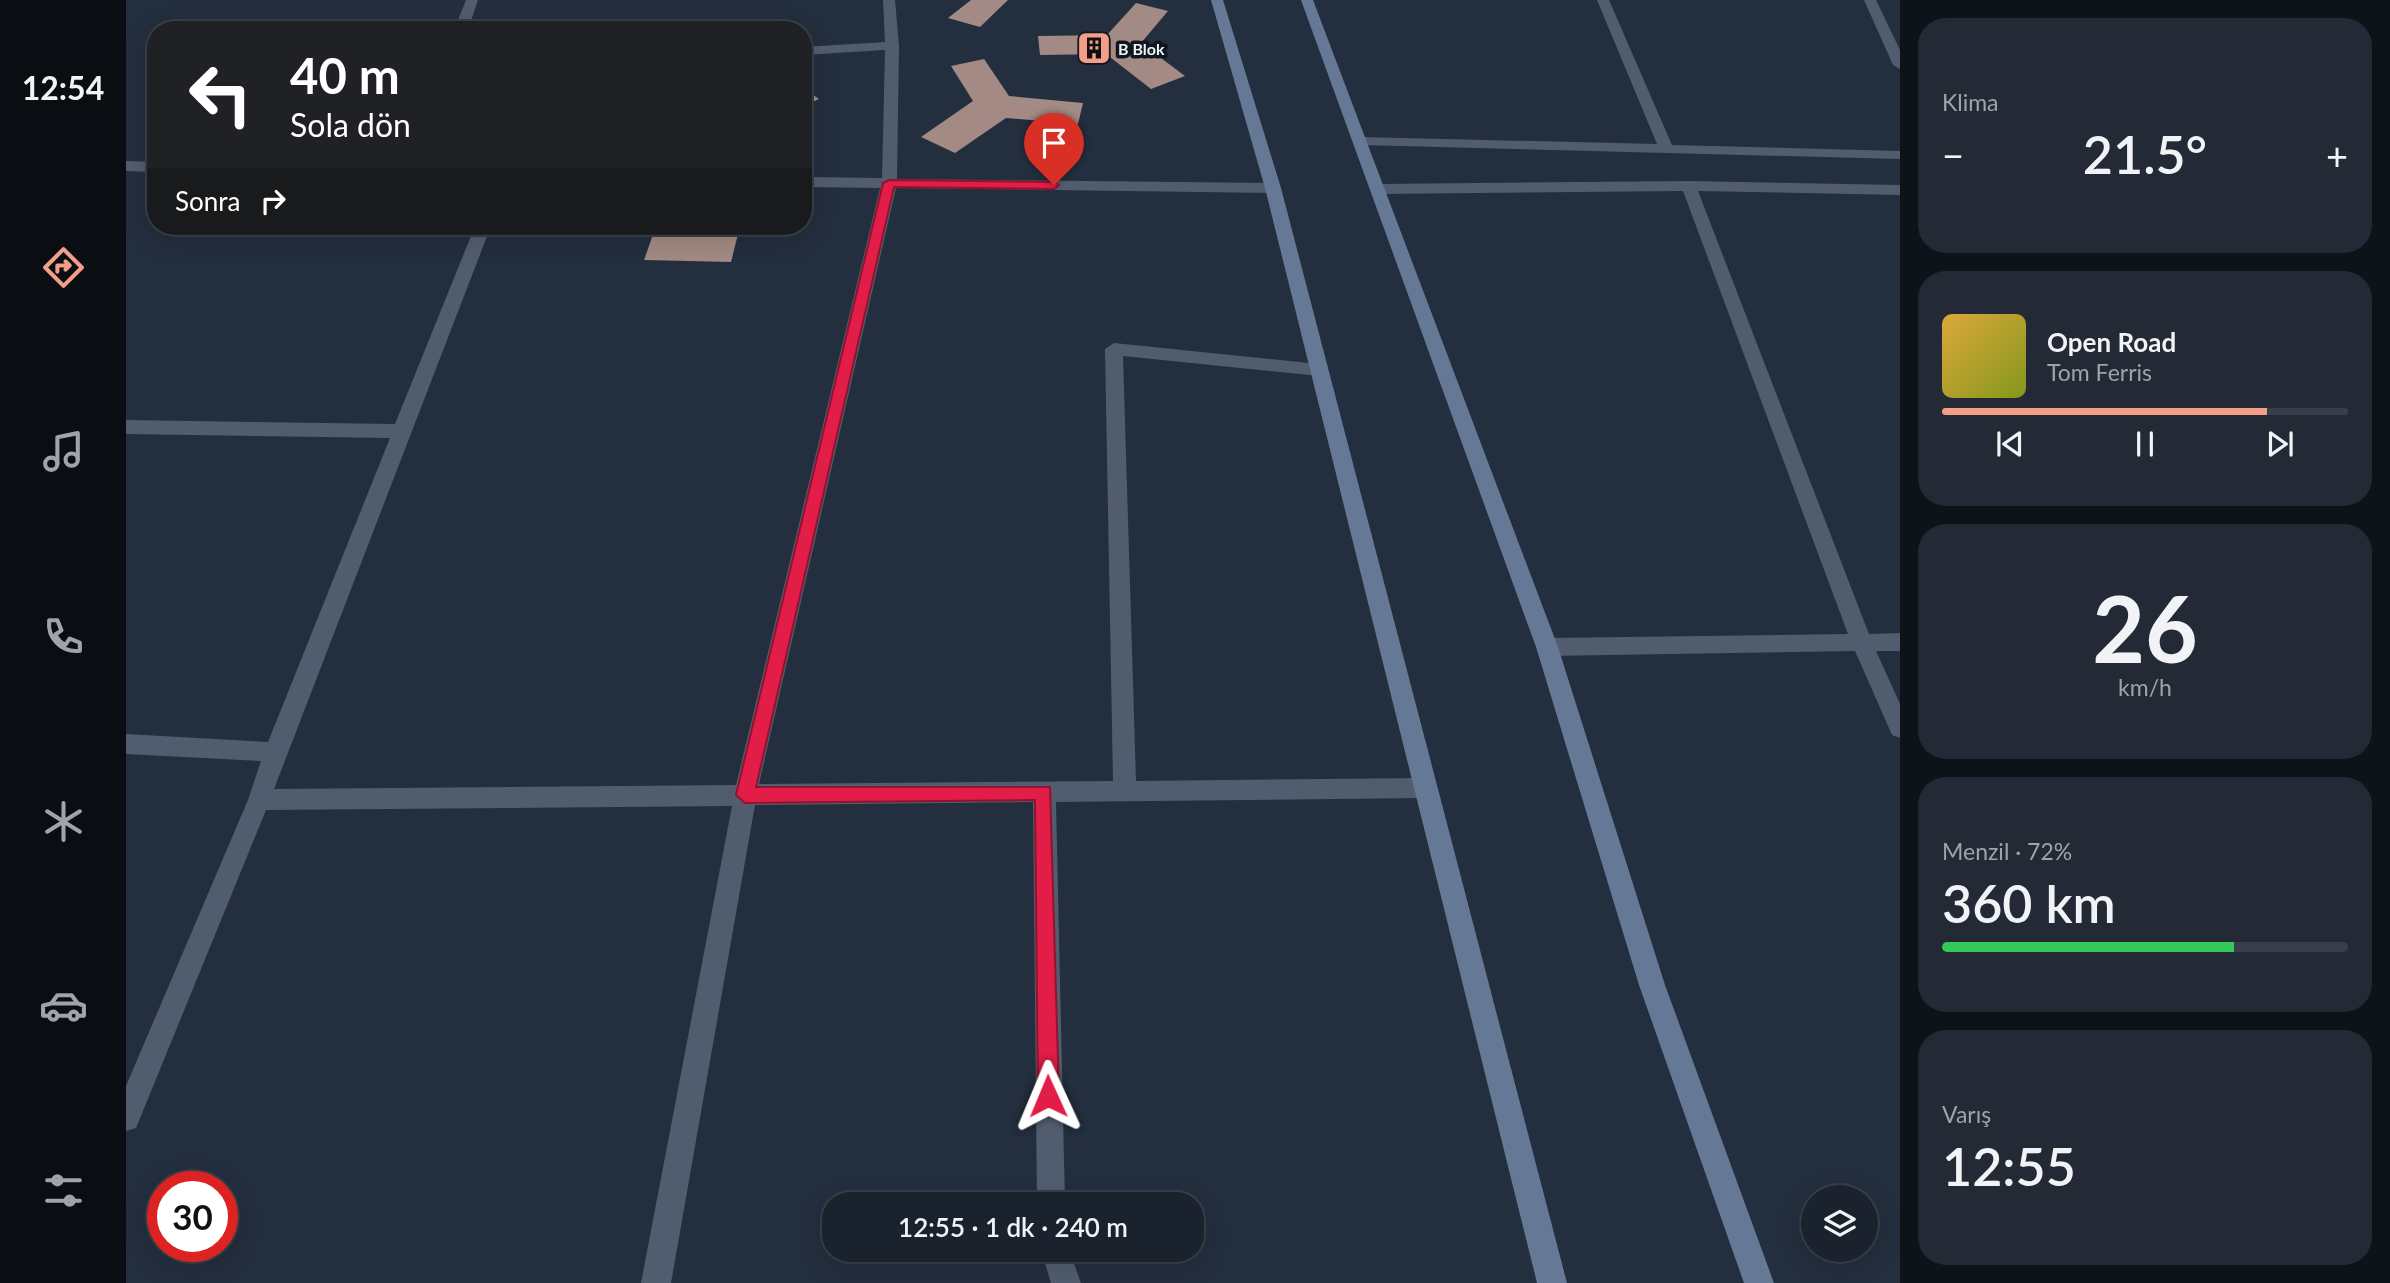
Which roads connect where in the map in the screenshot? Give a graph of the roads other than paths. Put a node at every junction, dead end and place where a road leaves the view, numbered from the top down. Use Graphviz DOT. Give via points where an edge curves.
graph roads {
  1 [pos="472,0"];
  2 [pos="889,0"];
  3 [pos="1217,0"];
  4 [pos="1307,0"];
  5 [pos="1603,0"];
  6 [pos="1870,0"];
  7 [pos="464,21"];
  8 [pos="892,46"];
  9 [pos="812,50"];
  10 [pos="1900,65"];
  11 [pos="1360,141"];
  12 [pos="1666,149"];
  13 [pos="1900,155"];
  14 [pos="126,166"];
  15 [pos="147,167"];
  16 [pos="812,182"];
  17 [pos="889,183"];
  18 [pos="1689,186"];
  19 [pos="1273,188"];
  20 [pos="1378,189"];
  21 [pos="1900,190"];
  22 [pos="479,235"];
  23 [pos="1319,370"];
  24 [pos="126,427"];
  25 [pos="399,431"];
  26 [pos="1861,641"];
  27 [pos="1900,642"];
  28 [pos="1547,647"];
  29 [pos="1900,728"];
  30 [pos="126,744"];
  31 [pos="275,752"];
  32 [pos="1426,788"];
  33 [pos="1125,791"];
  34 [pos="1044,792"];
  35 [pos="745,795"];
  36 [pos="260,800"];
  37 [pos="126,1118"];
  38 [pos="1051,1192"];
  39 [pos="1059,1262"];
  40 [pos="656,1283"];
  41 [pos="1066,1283"];
  42 [pos="1552,1283"];
  43 [pos="1759,1283"];
  1 -- 7 [label="street"];
  2 -- 8 [label="street"];
  3 -- 19 [label="street"];
  4 -- 11 [label="street"];
  5 -- 12 [label="street"];
  6 -- 10 [label="street"];
  8 -- 9 [label="street"];
  8 -- 17 [label="street"];
  11 -- 12 [label="street"];
  11 -- 20 [label="street"];
  12 -- 13 [label="street"];
  14 -- 15 [label="street"];
  16 -- 17 [label="street"];
  17 -- 19 [label="street"];
  17 -- 35 [label="street"];
  18 -- 20 [label="street"];
  18 -- 21 [label="street"];
  18 -- 26 [label="street"];
  19 -- 23 [label="street"];
  20 -- 28 [label="street"];
  22 -- 25 [label="street"];
  23 -- 32 [label="street"];
  23 -- 33 [label="street" via="1114,349"];
  24 -- 25 [label="street"];
  25 -- 31 [label="street"];
  26 -- 27 [label="street"];
  26 -- 28 [label="street"];
  26 -- 29 [label="street"];
  28 -- 43 [label="street" via="1652,985"];
  30 -- 31 [label="street"];
  31 -- 36 [label="street"];
  32 -- 33 [label="street"];
  32 -- 42 [label="street"];
  33 -- 34 [label="street"];
  34 -- 35 [label="street"];
  34 -- 38 [label="street"];
  35 -- 36 [label="street"];
  35 -- 40 [label="street"];
  36 -- 37 [label="street"];
  39 -- 41 [label="street"];
}
